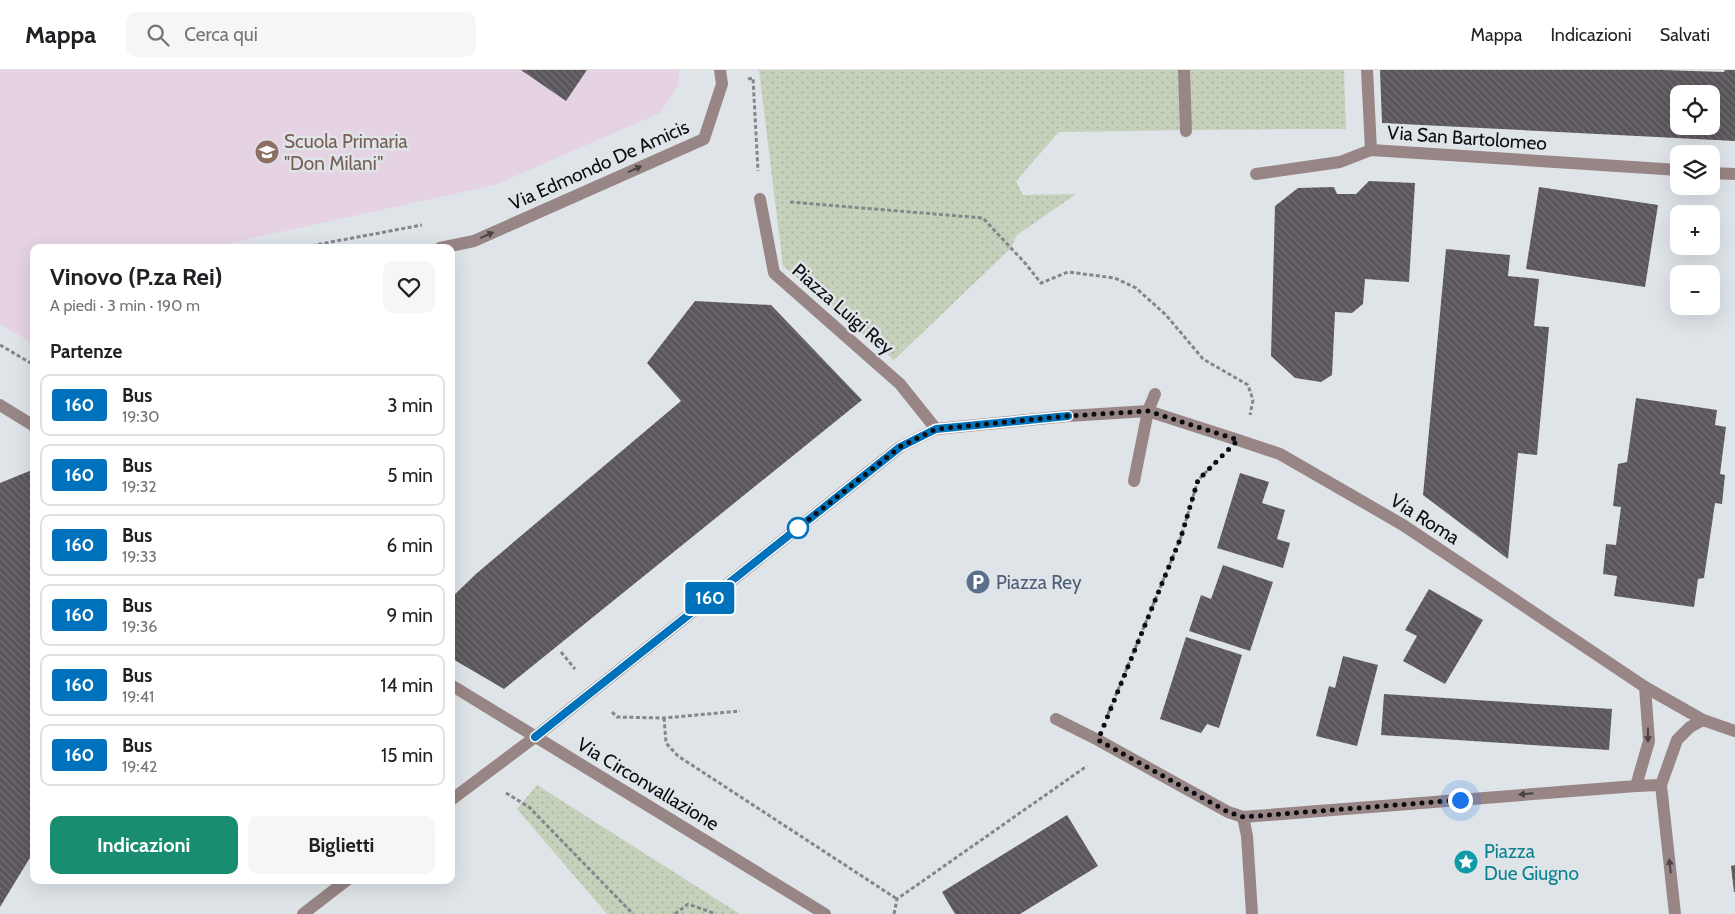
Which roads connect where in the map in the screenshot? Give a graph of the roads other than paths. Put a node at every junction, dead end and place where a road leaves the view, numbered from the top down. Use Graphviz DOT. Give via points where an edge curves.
graph roads {
  1 [pos="720,70"];
  2 [pos="1184,70"];
  3 [pos="1367,70"];
  4 [pos="1186,131"];
  5 [pos="1371,150"];
  6 [pos="1670,169"];
  7 [pos="1720,173"];
  8 [pos="1256,174"];
  9 [pos="1735,174"];
  10 [pos="760,199"];
  11 [pos="455,244"];
  12 [pos="1155,394"];
  13 [pos="0,405"];
  14 [pos="1148,411"];
  15 [pos="30,420"];
  16 [pos="936,429"];
  17 [pos="1134,482"];
  18 [pos="455,687"];
  19 [pos="1645,687"];
  20 [pos="1056,719"];
  21 [pos="1703,720"];
  22 [pos="1735,732"];
  23 [pos="535,737"];
  24 [pos="1661,785"];
  25 [pos="1636,786"];
  26 [pos="455,797"];
  27 [pos="1243,817"];
  28 [pos="342,884"];
  29 [pos="303,914"];
  30 [pos="825,914"];
  31 [pos="1252,914"];
  32 [pos="1675,914"];
  11 -- 1 [label="street, Via Edmondo De Amicis, one-way" via="474,240 704,139 722,84"];
  2 -- 4 [label="street"];
  3 -- 5 [label="street"];
  5 -- 6 [label="street, Via San Bartolomeo"];
  5 -- 8 [label="street, Via San Bartolomeo" via="1340,162"];
  7 -- 9 [label="street"];
  10 -- 16 [label="street, Piazza Luigi Rey" via="774,274 900,384"];
  12 -- 14 [label="street"];
  13 -- 15 [label="street"];
  14 -- 16 [label="street, Via Roma"];
  14 -- 17 [label="street"];
  14 -- 19 [label="street, Via Roma" via="1280,454 1403,525"];
  16 -- 23 [label="street" via="900,447"];
  18 -- 23 [label="street, Via Circonvallazione"];
  19 -- 21 [label="street, Via Roma"];
  19 -- 25 [label="street, one-way" via="1649,741"];
  20 -- 27 [label="street" via="1228,812"];
  21 -- 22 [label="street, Via Roma"];
  21 -- 24 [label="street" via="1677,740"];
  23 -- 26 [label="street"];
  23 -- 30 [label="street, Via Circonvallazione"];
  24 -- 25 [label="street"];
  32 -- 24 [label="street, one-way"];
  25 -- 27 [label="street, one-way"];
  27 -- 31 [label="street"];
  28 -- 29 [label="street"];
}
